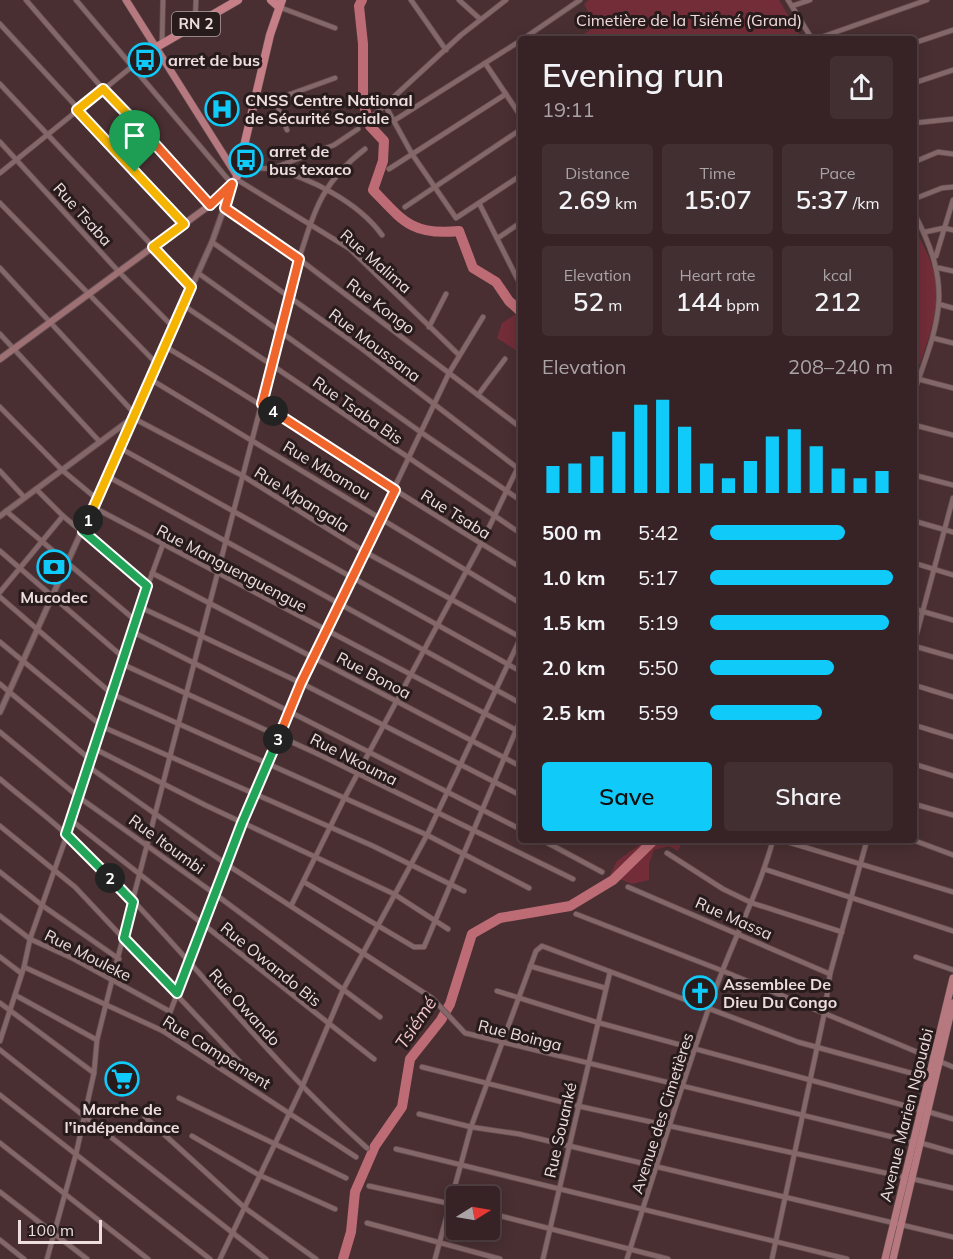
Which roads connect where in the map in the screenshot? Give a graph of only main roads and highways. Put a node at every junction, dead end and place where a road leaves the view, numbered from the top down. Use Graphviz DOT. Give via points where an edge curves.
graph roads {
  1 [pos="126,0"];
  2 [pos="272,0"];
  3 [pos="235,1"];
  4 [pos="280,4"];
  5 [pos="158,45"];
  6 [pos="236,177"];
  7 [pos="0,359"];
  8 [pos="953,978"];
  9 [pos="952,1008"];
  10 [pos="937,1060"];
  11 [pos="917,1143"];
  12 [pos="897,1224"];
  13 [pos="885,1259"];
  14 [pos="893,1259"];
  1 -- 5 [label="main road"];
  2 -- 4 [label="highway"];
  3 -- 5 [label="highway, RN 2"];
  4 -- 6 [label="highway"];
  5 -- 6 [label="main road"];
  6 -- 7 [label="main road" via="210,205"];
  8 -- 10 [label="main road, Avenue Marien Ngouabi"];
  9 -- 10 [label="main road"];
  10 -- 11 [label="main road" via="929,1112"];
  10 -- 11 [label="main road, Avenue Marien Ngouabi" via="921,1110"];
  11 -- 12 [label="main road, Avenue Marien Ngouabi" via="904,1177"];
  11 -- 12 [label="main road" via="913,1179"];
  12 -- 13 [label="main road, Avenue Marien Ngouabi"];
  12 -- 14 [label="main road"];
}
